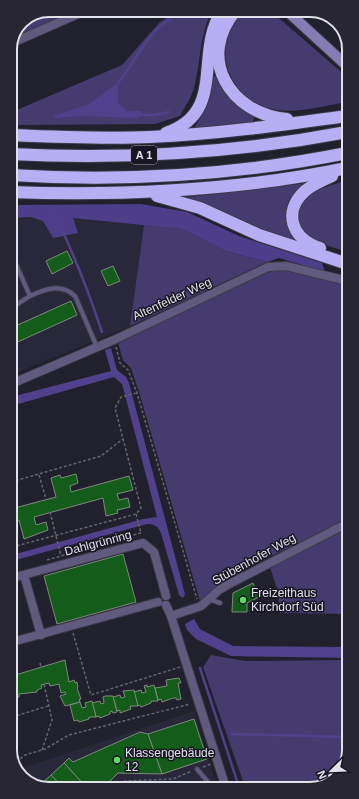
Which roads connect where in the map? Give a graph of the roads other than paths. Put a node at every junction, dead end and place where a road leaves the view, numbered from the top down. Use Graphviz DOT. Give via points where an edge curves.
graph roads {
  1 [pos="71,17"];
  2 [pos="220,17"];
  3 [pos="231,17"];
  4 [pos="294,17"];
  5 [pos="18,40"];
  6 [pos="342,61"];
  7 [pos="342,117"];
  8 [pos="314,121"];
  9 [pos="342,133"];
  10 [pos="17,135"];
  11 [pos="148,137"];
  12 [pos="17,154"];
  13 [pos="342,154"];
  14 [pos="342,170"];
  15 [pos="342,171"];
  16 [pos="17,175"];
  17 [pos="17,192"];
  18 [pos="140,193"];
  19 [pos="342,255"];
  20 [pos="342,262"];
  21 [pos="17,267"];
  22 [pos="342,280"];
  23 [pos="30,296"];
  24 [pos="17,304"];
  25 [pos="97,347"];
  26 [pos="17,381"];
  27 [pos="342,527"];
  28 [pos="24,575"];
  29 [pos="17,577"];
  30 [pos="166,596"];
  31 [pos="209,599"];
  32 [pos="158,602"];
  33 [pos="220,603"];
  34 [pos="166,605"];
  35 [pos="171,616"];
  36 [pos="41,635"];
  37 [pos="17,641"];
  38 [pos="197,769"];
  39 [pos="208,782"];
  40 [pos="224,782"];
  1 -- 5 [label="street"];
  2 -- 11 [label="highway" via="213,32 206,89 198,110 191,119 175,129"];
  3 -- 8 [label="highway" via="226,25 219,49 222,72 231,90 247,107 266,116"];
  4 -- 6 [label="main road"];
  7 -- 8 [label="highway"];
  8 -- 11 [label="highway"];
  9 -- 12 [label="highway, A 1" via="278,144 190,153 127,156"];
  10 -- 11 [label="highway"];
  13 -- 16 [label="highway, A 1" via="193,174 129,177"];
  14 -- 18 [label="highway" via="259,183"];
  15 -- 19 [label="highway" via="304,192 297,201 292,220 294,228 306,242"];
  17 -- 18 [label="highway"];
  18 -- 20 [label="highway" via="187,204 259,235"];
  21 -- 23 [label="lane"];
  22 -- 25 [label="street, Altenfelder Weg" via="286,266 268,267"];
  23 -- 24 [label="lane"];
  23 -- 25 [label="lane" via="51,288 62,288 72,293"];
  25 -- 26 [label="street, Altenfelder Weg"];
  27 -- 31 [label="street, Stübenhofer Weg" via="231,583"];
  28 -- 29 [label="street, Dahlgrünring"];
  28 -- 30 [label="street, Dahlgrünring" via="143,543 154,552"];
  28 -- 36 [label="street"];
  30 -- 32 [label="street" via="160,596"];
  30 -- 34 [label="street"];
  31 -- 33 [label="lane"];
  31 -- 35 [label="street, Stübenhofer Weg" via="199,606"];
  32 -- 34 [label="street" via="160,605"];
  32 -- 36 [label="street"];
  34 -- 35 [label="street"];
  35 -- 40 [label="street"];
  36 -- 37 [label="street"];
  38 -- 39 [label="lane"];
}
